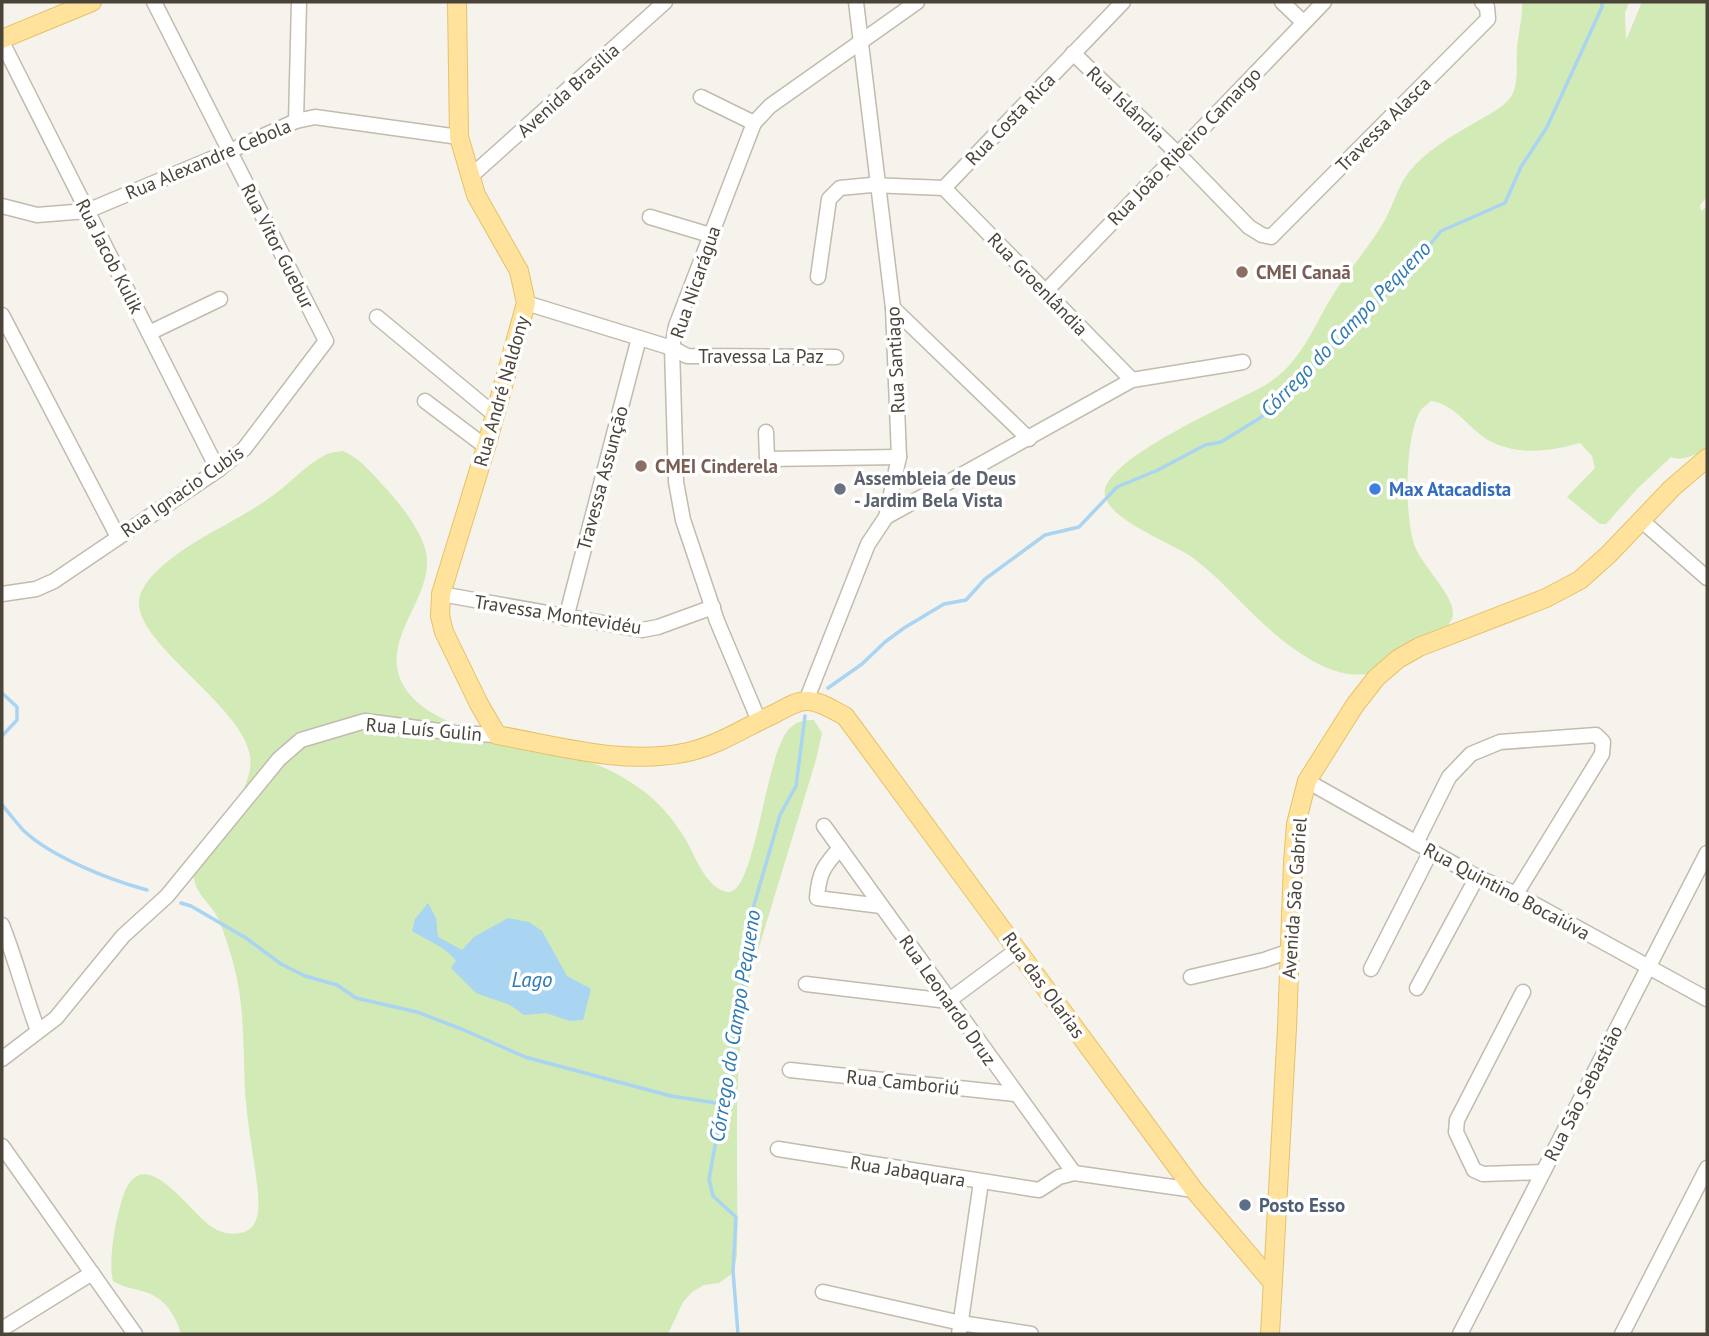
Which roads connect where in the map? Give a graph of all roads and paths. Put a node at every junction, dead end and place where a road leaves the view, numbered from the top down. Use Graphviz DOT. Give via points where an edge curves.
graph roads {
  1 [pos="92,2"];
  2 [pos="154,2"];
  3 [pos="299,2"];
  4 [pos="457,2"];
  5 [pos="665,2"];
  6 [pos="856,2"];
  7 [pos="917,2"];
  8 [pos="1123,2"];
  9 [pos="1282,2"];
  10 [pos="1324,2"];
  11 [pos="1484,5"];
  12 [pos="1303,22"];
  13 [pos="2,41"];
  14 [pos="860,44"];
  15 [pos="1073,53"];
  16 [pos="701,97"];
  17 [pos="296,121"];
  18 [pos="754,123"];
  19 [pos="459,137"];
  20 [pos="230,151"];
  21 [pos="1177,153"];
  22 [pos="470,177"];
  23 [pos="878,186"];
  24 [pos="944,188"];
  25 [pos="2,206"];
  26 [pos="88,211"];
  27 [pos="650,216"];
  28 [pos="710,235"];
  29 [pos="1271,237"];
  30 [pos="818,277"];
  31 [pos="1045,292"];
  32 [pos="220,299"];
  33 [pos="526,303"];
  34 [pos="893,308"];
  35 [pos="2,315"];
  36 [pos="377,317"];
  37 [pos="149,334"];
  38 [pos="639,338"];
  39 [pos="326,341"];
  40 [pos="672,348"];
  41 [pos="836,357"];
  42 [pos="1243,362"];
  43 [pos="1132,380"];
  44 [pos="425,401"];
  45 [pos="495,415"];
  46 [pos="766,432"];
  47 [pos="1029,439"];
  48 [pos="486,447"];
  49 [pos="899,457"];
  50 [pos="1707,458"];
  51 [pos="218,470"];
  52 [pos="886,517"];
  53 [pos="1641,520"];
  54 [pos="118,537"];
  55 [pos="1707,578"];
  56 [pos="2,594"];
  57 [pos="441,594"];
  58 [pos="713,607"];
  59 [pos="566,618"];
  60 [pos="806,701"];
  61 [pos="759,721"];
  62 [pos="497,735"];
  63 [pos="1307,781"];
  64 [pos="824,826"];
  65 [pos="1416,843"];
  66 [pos="840,848"];
  67 [pos="1431,851"];
  68 [pos="1707,853"];
  69 [pos="1477,877"];
  70 [pos="1516,894"];
  71 [pos="881,906"];
  72 [pos="2,925"];
  73 [pos="1017,950"];
  74 [pos="1290,951"];
  75 [pos="1648,967"];
  76 [pos="1371,969"];
  77 [pos="1191,977"];
  78 [pos="806,984"];
  79 [pos="1417,988"];
  80 [pos="1523,992"];
  81 [pos="1707,999"];
  82 [pos="948,1001"];
  83 [pos="38,1031"];
  84 [pos="2,1059"];
  85 [pos="790,1070"];
  86 [pos="1016,1094"];
  87 [pos="2,1146"];
  88 [pos="778,1150"];
  89 [pos="1707,1168"];
  90 [pos="1543,1172"];
  91 [pos="1074,1173"];
  92 [pos="981,1182"];
  93 [pos="1194,1190"];
  94 [pos="92,1273"];
  95 [pos="1273,1283"];
  96 [pos="823,1292"];
  97 [pos="2,1329"];
  98 [pos="960,1329"];
  99 [pos="135,1334"];
  100 [pos="1031,1334"];
  101 [pos="1270,1334"];
  102 [pos="1460,1334"];
  103 [pos="1622,1334"];
  1 -- 13 [label="main road"];
  2 -- 20 [label="street, Rua Vitor Guebur"];
  3 -- 17 [label="street"];
  4 -- 19 [label="main road, Rua André Naldony"];
  5 -- 22 [label="street, Avenida Brasília"];
  6 -- 14 [label="street, Rua Santiago"];
  7 -- 14 [label="street, Rua Nicarágua"];
  8 -- 15 [label="street, Rua Costa Rica"];
  9 -- 12 [label="street"];
  10 -- 12 [label="street, Rua João Ribeiro Camargo"];
  11 -- 29 [label="street, Travessa Alasca" via="1488,19"];
  12 -- 21 [label="street, Rua João Ribeiro Camargo"];
  13 -- 26 [label="street, Rua Jacob Kulik"];
  14 -- 18 [label="street, Rua Nicarágua" via="770,106"];
  14 -- 23 [label="street, Rua Santiago"];
  15 -- 21 [label="street, Rua Islândia"];
  15 -- 24 [label="street, Rua Costa Rica"];
  16 -- 18 [label="street"];
  17 -- 19 [label="street, Rua Alexandre Cebola" via="315,117"];
  17 -- 20 [label="street, Rua Alexandre Cebola"];
  18 -- 28 [label="street, Rua Nicarágua"];
  19 -- 22 [label="main road, Rua André Naldony"];
  20 -- 26 [label="street, Rua Alexandre Cebola"];
  20 -- 39 [label="street, Rua Vitor Guebur"];
  21 -- 29 [label="street, Rua Islândia" via="1248,227"];
  21 -- 31 [label="street, Rua João Ribeiro Camargo"];
  22 -- 33 [label="main road, Rua André Naldony" via="519,271"];
  23 -- 24 [label="street"];
  23 -- 30 [label="street" via="840,188 829,199"];
  23 -- 34 [label="street, Rua Santiago"];
  24 -- 31 [label="street, Rua Groenlândia"];
  25 -- 26 [label="street, Rua Alexandre Cebola" via="37,215"];
  26 -- 37 [label="street, Rua Jacob Kulik"];
  27 -- 28 [label="street"];
  28 -- 40 [label="street, Rua Nicarágua"];
  31 -- 43 [label="street, Rua Groenlândia"];
  32 -- 37 [label="street"];
  33 -- 38 [label="street, Travessa La Paz"];
  33 -- 45 [label="main road, Rua André Naldony"];
  34 -- 47 [label="street"];
  34 -- 49 [label="street, Rua Santiago"];
  35 -- 54 [label="street"];
  36 -- 45 [label="street"];
  37 -- 51 [label="street, Rua Jacob Kulik"];
  38 -- 40 [label="street, Travessa La Paz"];
  38 -- 59 [label="street, Travessa Assunção"];
  39 -- 51 [label="street, Rua Ignacio Cubis" via="244,449"];
  40 -- 41 [label="street, Travessa La Paz" via="687,356"];
  40 -- 58 [label="street, Rua Nicarágua" via="676,482 683,520"];
  42 -- 43 [label="street"];
  43 -- 47 [label="street"];
  44 -- 48 [label="street"];
  45 -- 48 [label="main road, Rua André Naldony"];
  46 -- 49 [label="street" via="767,459"];
  47 -- 52 [label="street"];
  48 -- 57 [label="main road, Rua André Naldony"];
  49 -- 52 [label="street, Rua Santiago"];
  50 -- 53 [label="main road, Avenida São Gabriel"];
  51 -- 54 [label="street, Rua Ignacio Cubis"];
  52 -- 60 [label="street, Rua Santiago" via="869,544"];
  53 -- 55 [label="street"];
  53 -- 63 [label="main road, Avenida São Gabriel" via="1580,580 1398,659 1355,705"];
  54 -- 56 [label="street, Rua Ignacio Cubis" via="54,581"];
  57 -- 59 [label="street, Travessa Montevidéu"];
  57 -- 62 [label="main road, Rua André Naldony" via="444,632"];
  58 -- 59 [label="street, Travessa Montevidéu" via="642,630"];
  58 -- 61 [label="street, Rua Nicarágua"];
  60 -- 61 [label="main road, Rua Luís Gulin"];
  60 -- 73 [label="main road, Rua das Olarias" via="845,716"];
  61 -- 62 [label="main road, Rua Luís Gulin" via="690,752 657,757 623,758"];
  62 -- 83 [label="street, Rua Luís Gulin" via="365,721 301,740 279,759 167,896 123,936 56,1018"];
  63 -- 65 [label="street, Rua Quintino Bocaiúva"];
  63 -- 74 [label="main road, Avenida São Gabriel" via="1296,824"];
  64 -- 66 [label="street, Rua Leonardo Druz"];
  65 -- 67 [label="street, Rua Quintino Bocaiúva"];
  65 -- 70 [label="street" via="1449,777 1471,754 1500,742 1595,735 1603,742 1602,754"];
  66 -- 71 [label="street, Rua Leonardo Druz"];
  66 -- 71 [label="street" via="819,876 817,898"];
  67 -- 69 [label="street, Rua Quintino Bocaiúva"];
  67 -- 76 [label="street"];
  68 -- 75 [label="street, Rua São Sebastião"];
  69 -- 70 [label="street, Rua Quintino Bocaiúva"];
  69 -- 79 [label="street"];
  70 -- 75 [label="street, Rua Quintino Bocaiúva"];
  71 -- 82 [label="street, Rua Leonardo Druz"];
  72 -- 83 [label="street"];
  73 -- 82 [label="street"];
  73 -- 93 [label="main road, Rua das Olarias"];
  74 -- 77 [label="street"];
  74 -- 95 [label="main road, Avenida São Gabriel"];
  75 -- 81 [label="street, Rua Quintino Bocaiúva"];
  75 -- 90 [label="street, Rua São Sebastião"];
  78 -- 82 [label="street"];
  80 -- 90 [label="street" via="1457,1120 1456,1132 1474,1170 1483,1174"];
  82 -- 86 [label="street, Rua Leonardo Druz"];
  83 -- 84 [label="street, Rua Luís Gulin"];
  85 -- 86 [label="street, Rua Camboriú"];
  86 -- 91 [label="street, Rua Leonardo Druz"];
  87 -- 94 [label="street"];
  88 -- 92 [label="street, Rua Jabaquara"];
  89 -- 103 [label="street"];
  90 -- 102 [label="street, Rua São Sebastião"];
  91 -- 92 [label="street, Rua Jabaquara" via="1039,1190"];
  91 -- 93 [label="street"];
  92 -- 98 [label="street"];
  93 -- 95 [label="main road, Rua das Olarias"];
  94 -- 97 [label="street"];
  94 -- 99 [label="street"];
  95 -- 101 [label="main road, Avenida São Gabriel"];
  96 -- 98 [label="street"];
  98 -- 100 [label="street"];
}
